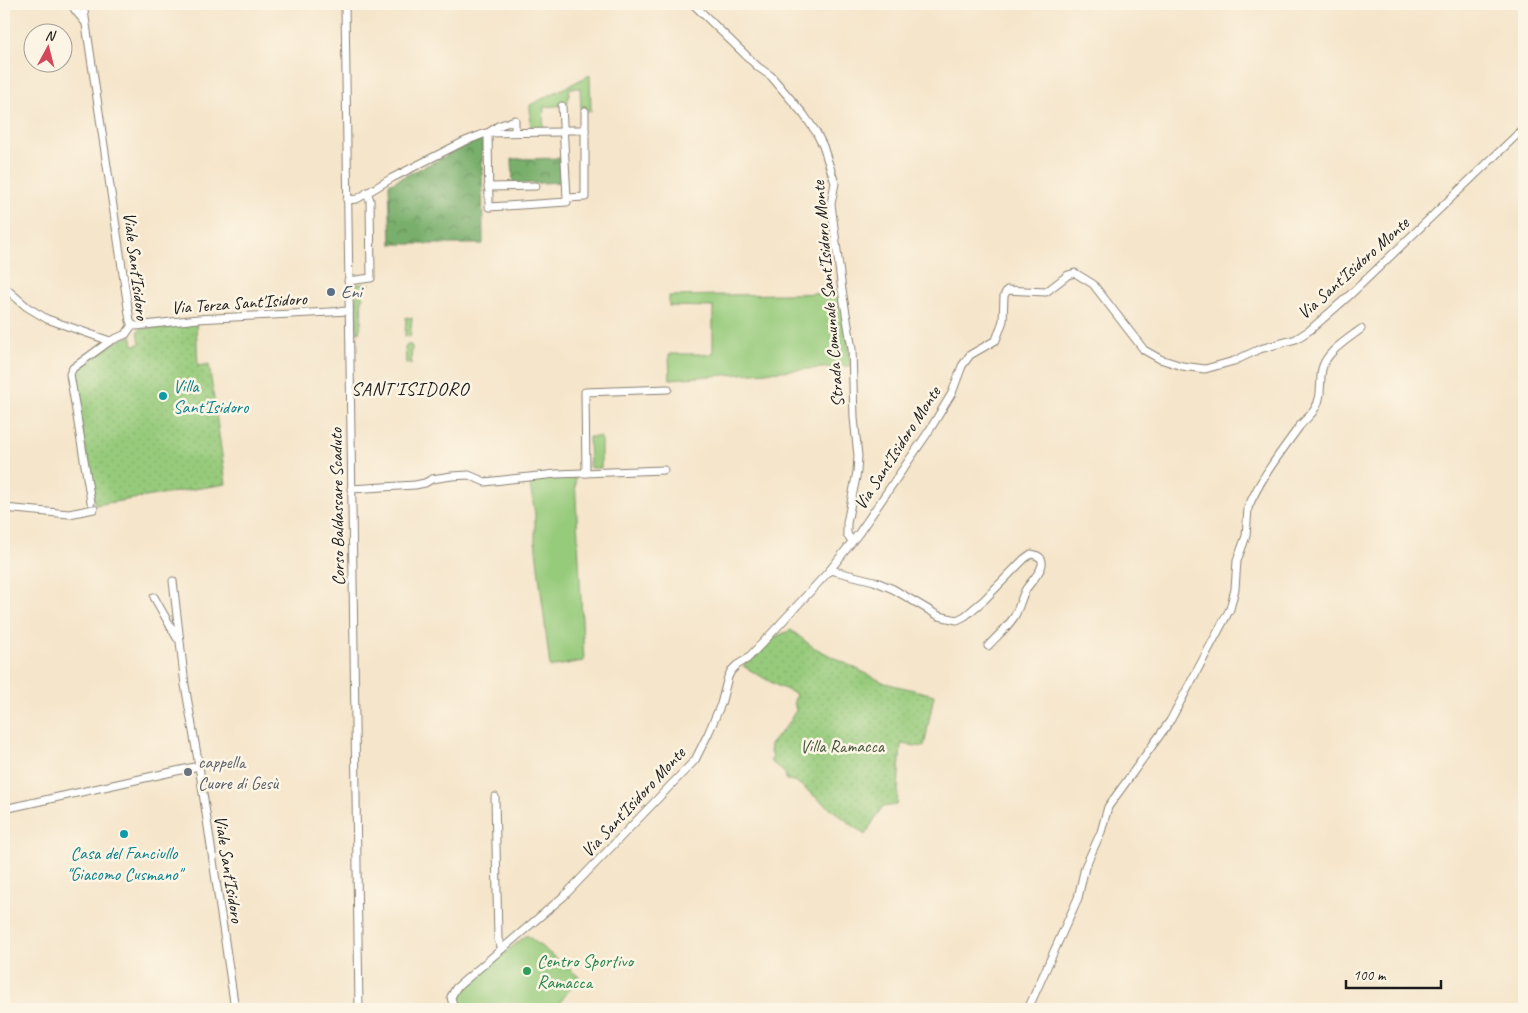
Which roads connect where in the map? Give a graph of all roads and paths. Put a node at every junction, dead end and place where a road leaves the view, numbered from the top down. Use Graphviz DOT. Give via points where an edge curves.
graph roads {
  1 [pos="72,4"];
  2 [pos="83,4"];
  3 [pos="345,4"];
  4 [pos="693,4"];
  5 [pos="86,23"];
  6 [pos="562,106"];
  7 [pos="586,111"];
  8 [pos="1524,128"];
  9 [pos="586,130"];
  10 [pos="564,131"];
  11 [pos="515,132"];
  12 [pos="488,133"];
  13 [pos="536,186"];
  14 [pos="488,187"];
  15 [pos="367,192"];
  16 [pos="567,198"];
  17 [pos="347,200"];
  18 [pos="348,281"];
  19 [pos="4,287"];
  20 [pos="349,311"];
  21 [pos="132,325"];
  22 [pos="1361,329"];
  23 [pos="110,341"];
  24 [pos="668,389"];
  25 [pos="664,470"];
  26 [pos="586,473"];
  27 [pos="351,489"];
  28 [pos="4,508"];
  29 [pos="852,541"];
  30 [pos="830,570"];
  31 [pos="173,580"];
  32 [pos="154,597"];
  33 [pos="180,645"];
  34 [pos="988,646"];
  35 [pos="198,766"];
  36 [pos="495,797"];
  37 [pos="4,809"];
  38 [pos="502,949"];
  39 [pos="235,1009"];
  40 [pos="359,1009"];
  41 [pos="454,1009"];
  42 [pos="1028,1009"];
  1 -- 5 [label="street"];
  2 -- 5 [label="street, Viale Sant'Isidoro"];
  3 -- 17 [label="street, Corso Baldassare Scaduto"];
  4 -- 29 [label="street, Strada Comunale Sant'Isidoro Monte" via="771,76 804,116 816,132 836,183 831,204 852,349 858,456 847,523 847,534"];
  5 -- 21 [label="street, Viale Sant'Isidoro"];
  6 -- 10 [label="street"];
  7 -- 9 [label="street"];
  8 -- 29 [label="street, Via Sant'Isidoro Monte" via="1310,330 1296,339 1260,349 1234,361 1205,369 1160,359 1144,350 1093,284 1075,273 1046,292 1007,290 1003,321 996,340 970,355 962,366 952,393 929,431"];
  9 -- 10 [label="street"];
  9 -- 16 [label="street" via="586,197"];
  10 -- 11 [label="street"];
  10 -- 16 [label="street"];
  11 -- 12 [label="street"];
  11 -- 12 [label="street" via="515,120"];
  12 -- 14 [label="street"];
  12 -- 15 [label="street"];
  13 -- 14 [label="street"];
  14 -- 16 [label="street" via="489,207 567,202"];
  15 -- 17 [label="street" via="357,199"];
  15 -- 18 [label="street" via="370,200 371,278"];
  17 -- 18 [label="street, Corso Baldassare Scaduto"];
  18 -- 20 [label="street, Corso Baldassare Scaduto"];
  19 -- 23 [label="street" via="27,307 48,319"];
  20 -- 21 [label="street, Via Terza Sant'Isidoro"];
  20 -- 27 [label="street, Corso Baldassare Scaduto"];
  21 -- 23 [label="street, Viale Sant'Isidoro" via="126,334"];
  22 -- 42 [label="street" via="1327,359 1322,369 1321,393 1315,410 1260,483 1248,508 1246,536 1235,568 1236,589 1230,609 1170,720 1108,807 1085,867 1078,898"];
  23 -- 28 [label="street, Viale Sant'Isidoro" via="73,368 70,374 93,506 69,514"];
  24 -- 26 [label="street" via="585,392"];
  25 -- 26 [label="street"];
  26 -- 27 [label="street" via="484,482 470,475 452,476 415,485"];
  27 -- 40 [label="street, Corso Baldassare Scaduto"];
  29 -- 30 [label="street, Via Sant'Isidoro Monte"];
  30 -- 34 [label="street" via="874,581 939,616 957,620 984,600 1024,559 1031,554 1037,555 1042,565 1039,574 1025,590 1016,615"];
  30 -- 38 [label="street, Via Sant'Isidoro Monte" via="747,659 731,671 721,704 695,760 564,896"];
  31 -- 33 [label="street, Viale Sant'Isidoro"];
  32 -- 33 [label="street, Viale Sant'Isidoro"];
  33 -- 35 [label="street, Viale Sant'Isidoro"];
  35 -- 37 [label="street"];
  35 -- 39 [label="street, Viale Sant'Isidoro"];
  36 -- 38 [label="street" via="498,939"];
  38 -- 41 [label="street, Via Sant'Isidoro Monte" via="453,992 451,1001"];
}
